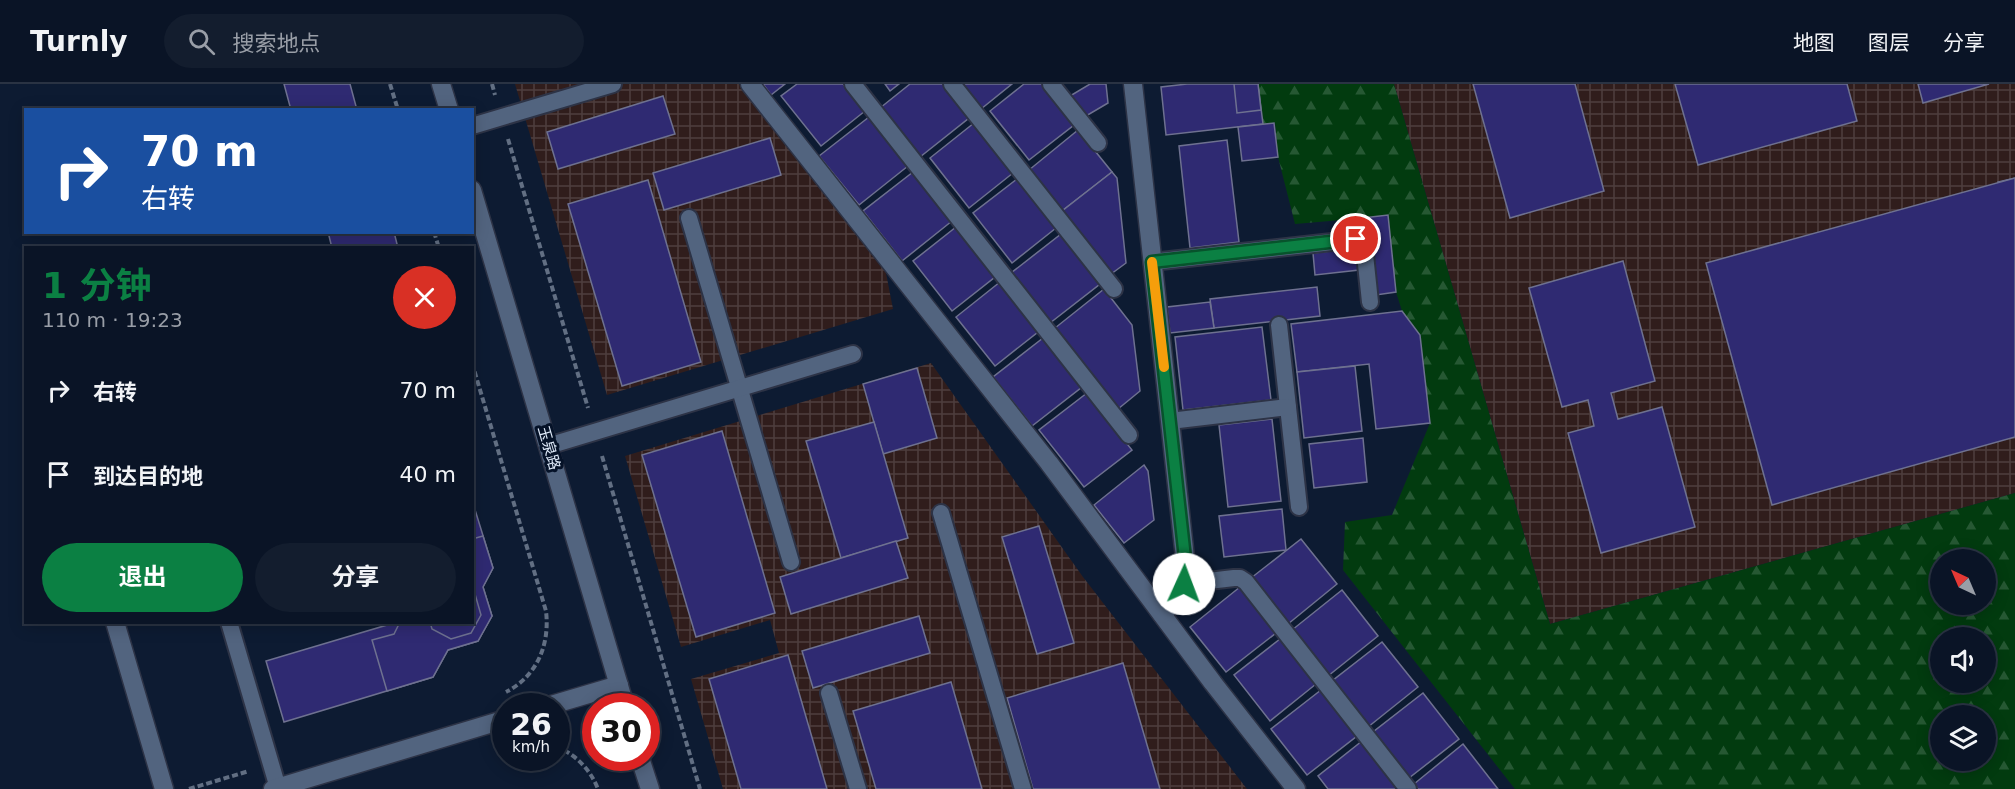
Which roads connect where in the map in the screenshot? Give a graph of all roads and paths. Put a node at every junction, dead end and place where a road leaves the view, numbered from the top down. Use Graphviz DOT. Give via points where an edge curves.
graph roads {
  1 [pos="390,84"];
  2 [pos="441,84"];
  3 [pos="614,84"];
  4 [pos="750,84"];
  5 [pos="853,84"];
  6 [pos="952,84"];
  7 [pos="1051,84"];
  8 [pos="1133,84"];
  9 [pos="397,108"];
  10 [pos="448,108"];
  11 [pos="474,125"];
  12 [pos="1098,143"];
  13 [pos="474,197"];
  14 [pos="689,218"];
  15 [pos="1152,262"];
  16 [pos="1114,289"];
  17 [pos="1370,302"];
  18 [pos="1279,325"];
  19 [pos="853,354"];
  20 [pos="474,370"];
  21 [pos="739,388"];
  22 [pos="1288,407"];
  23 [pos="1170,421"];
  24 [pos="1130,435"];
  25 [pos="548,446"];
  26 [pos="1299,507"];
  27 [pos="941,513"];
  28 [pos="791,562"];
  29 [pos="1184,584"];
  30 [pos="1162,615"];
  31 [pos="116,624"];
  32 [pos="230,624"];
  33 [pos="619,685"];
  34 [pos="504,693"];
  35 [pos="621,693"];
  36 [pos="829,693"];
  37 [pos="570,699"];
  38 [pos="492,723"];
  39 [pos="570,753"];
  40 [pos="256,769"];
  41 [pos="644,771"];
  42 [pos="276,788"];
  43 [pos="164,789"];
  44 [pos="189,789"];
  45 [pos="598,789"];
  46 [pos="650,789"];
  47 [pos="858,789"];
  48 [pos="1023,789"];
  49 [pos="1296,789"];
  50 [pos="1408,789"];
  1 -- 9 [label="path"];
  2 -- 10 [label="street"];
  3 -- 11 [label="lane"];
  4 -- 30 [label="street" via="1042,454"];
  5 -- 24 [label="lane"];
  6 -- 16 [label="lane"];
  7 -- 12 [label="lane"];
  8 -- 15 [label="street"];
  13 -- 25 [label="street, 玉泉路"];
  14 -- 21 [label="lane"];
  15 -- 17 [label="lane" via="1359,239 1364,245"];
  15 -- 23 [label="street"];
  18 -- 22 [label="lane"];
  19 -- 21 [label="lane"];
  20 -- 34 [label="path" via="547,620 546,639 536,666"];
  21 -- 25 [label="lane"];
  21 -- 28 [label="lane"];
  22 -- 23 [label="lane"];
  22 -- 26 [label="lane"];
  23 -- 29 [label="street" via="1186,567"];
  25 -- 33 [label="street, 玉泉路"];
  27 -- 48 [label="lane"];
  29 -- 30 [label="street"];
  29 -- 50 [label="lane" via="1234,578 1246,582"];
  30 -- 49 [label="street"];
  31 -- 43 [label="street"];
  32 -- 42 [label="lane"];
  33 -- 35 [label="street, 玉泉路"];
  33 -- 37 [label="street"];
  36 -- 47 [label="lane"];
  38 -- 42 [label="street"];
  39 -- 45 [label="path" via="583,764"];
  40 -- 44 [label="path"];
  41 -- 46 [label="street"];
}
